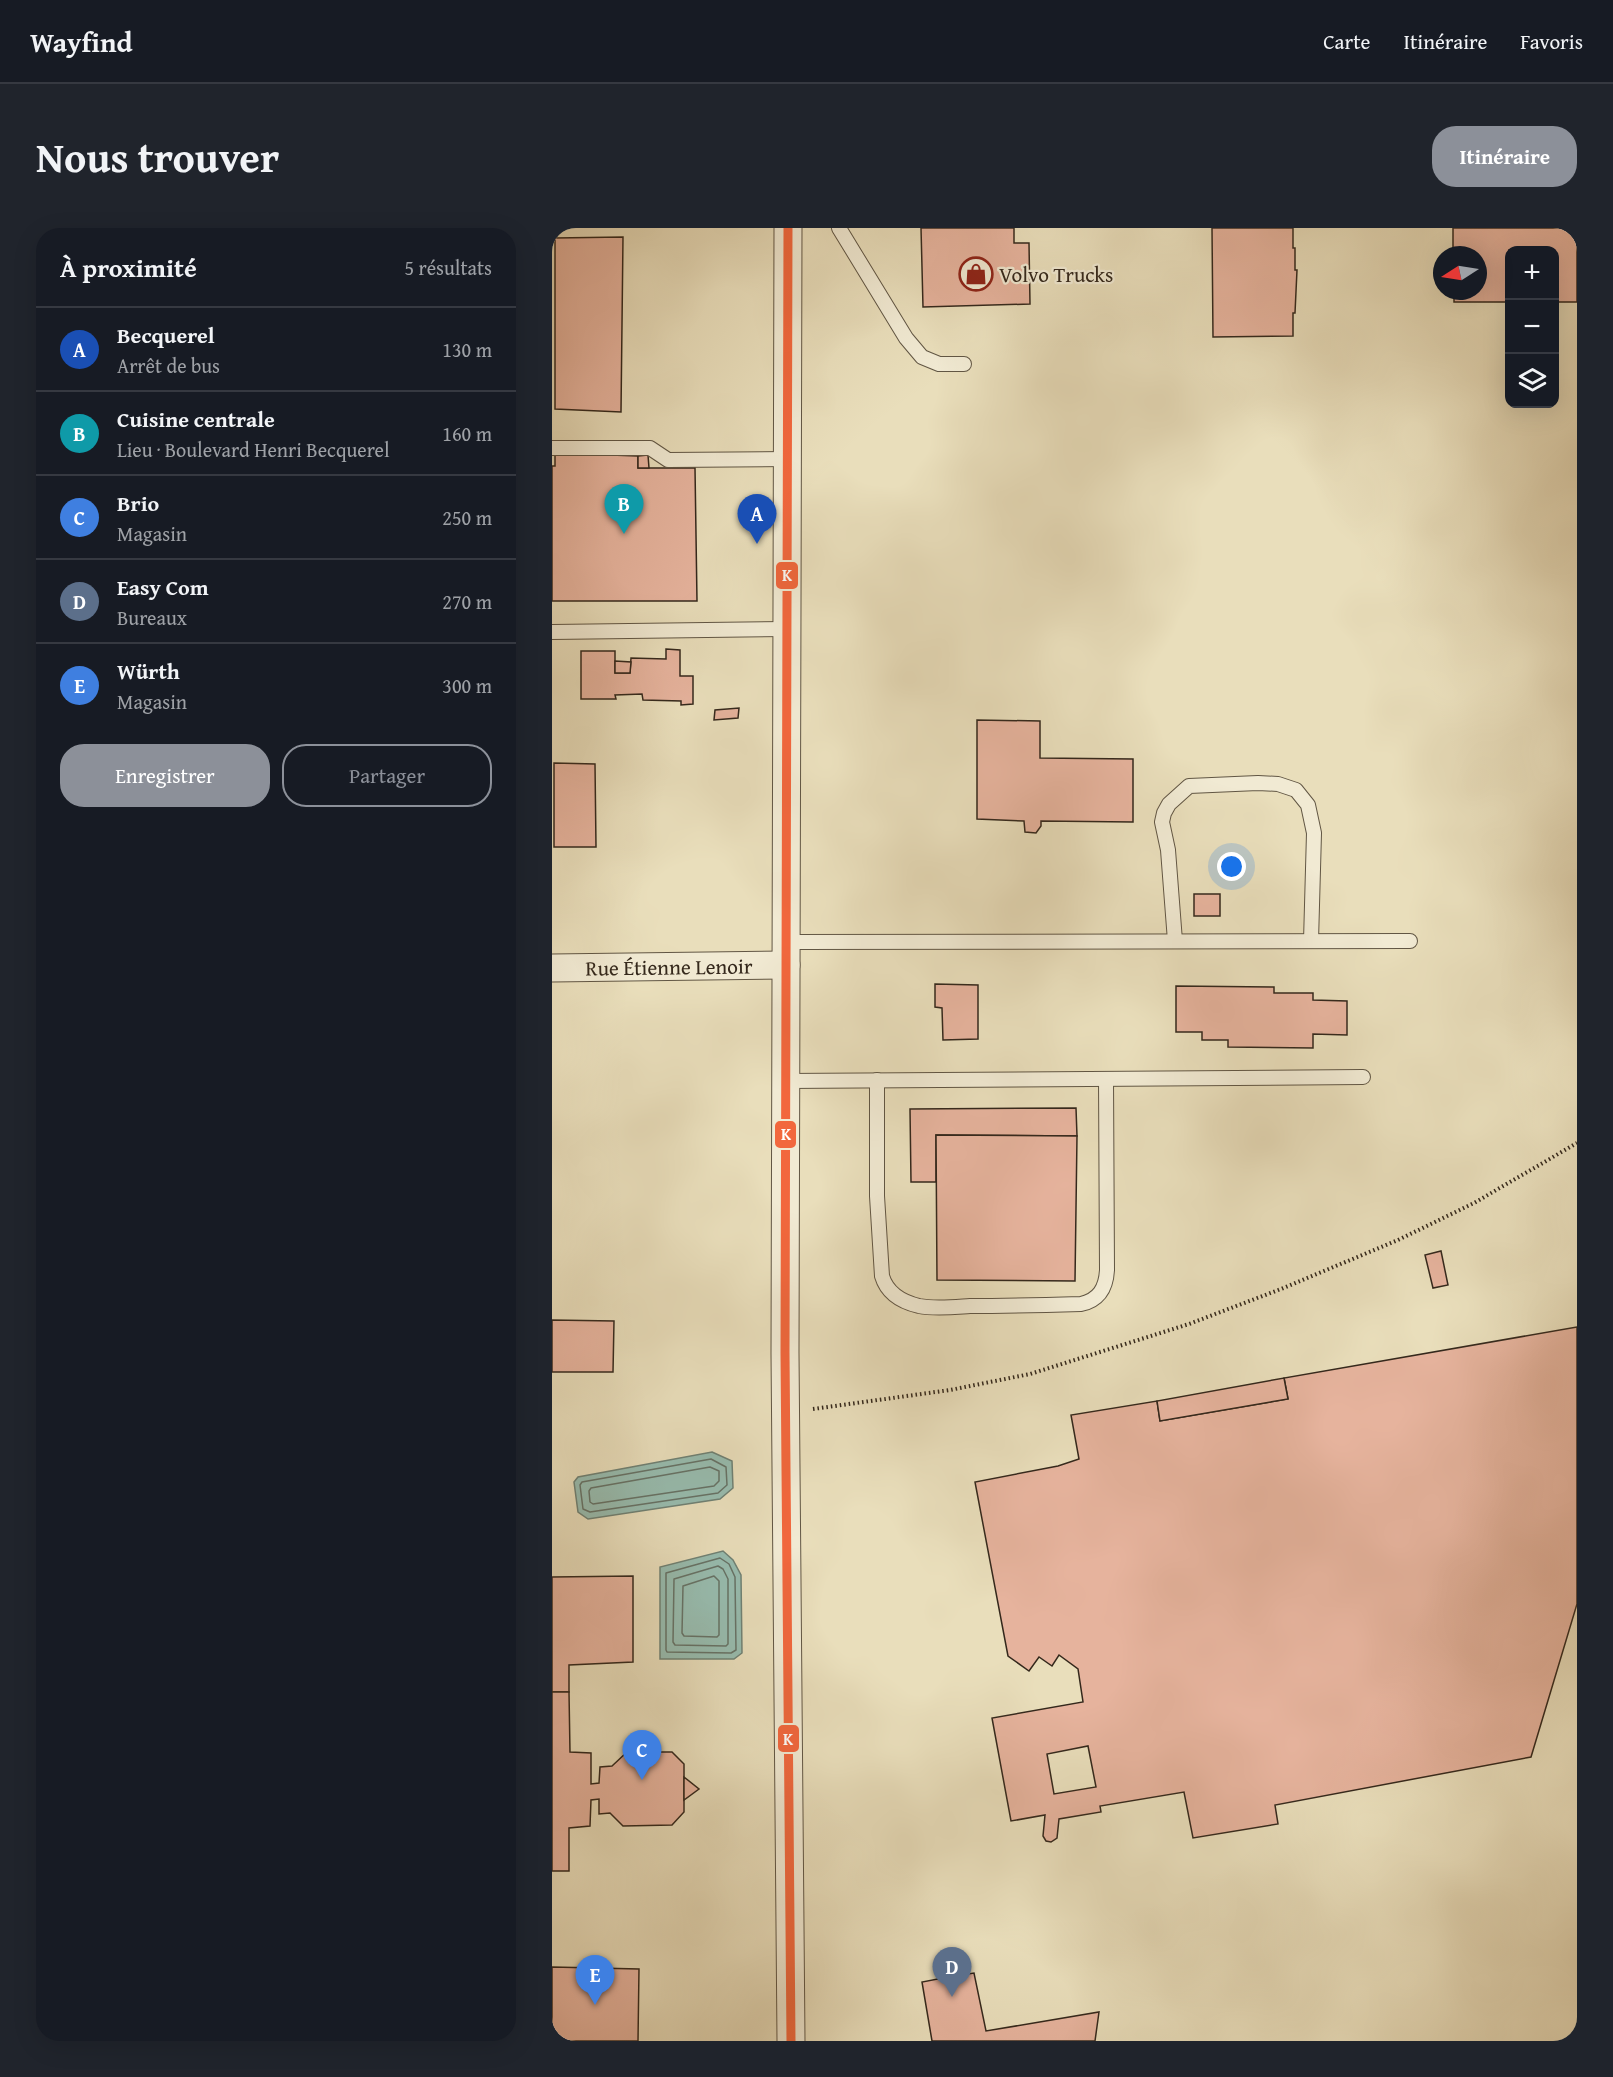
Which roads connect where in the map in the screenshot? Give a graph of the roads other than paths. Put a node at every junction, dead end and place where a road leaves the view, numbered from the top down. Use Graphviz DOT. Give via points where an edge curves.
graph roads {
  1 [pos="788,228"];
  2 [pos="839,228"];
  3 [pos="964,364"];
  4 [pos="552,448"];
  5 [pos="788,459"];
  6 [pos="787,628"];
  7 [pos="552,632"];
  8 [pos="1175,941"];
  9 [pos="1311,941"];
  10 [pos="1410,941"];
  11 [pos="786,953"];
  12 [pos="552,968"];
  13 [pos="1363,1077"];
  14 [pos="1106,1079"];
  15 [pos="877,1080"];
  16 [pos="785,1081"];
  17 [pos="791,2041"];
  1 -- 5 [label="street"];
  2 -- 3 [label="lane" via="906,338 922,357 939,364"];
  4 -- 5 [label="lane" via="650,448 668,460"];
  5 -- 6 [label="street"];
  6 -- 7 [label="lane"];
  6 -- 11 [label="street"];
  8 -- 9 [label="lane"];
  8 -- 9 [label="lane" via="1164,813 1189,786 1258,783 1296,790 1308,805 1314,833"];
  8 -- 11 [label="lane"];
  9 -- 10 [label="lane"];
  11 -- 12 [label="street, Rue Étienne Lenoir"];
  11 -- 16 [label="street"];
  13 -- 14 [label="lane"];
  14 -- 15 [label="lane"];
  14 -- 15 [label="lane" via="1107,1270 1102,1289 1092,1301 1081,1304 946,1307 903,1301 884,1284"];
  15 -- 16 [label="lane"];
  16 -- 17 [label="street"];
}
